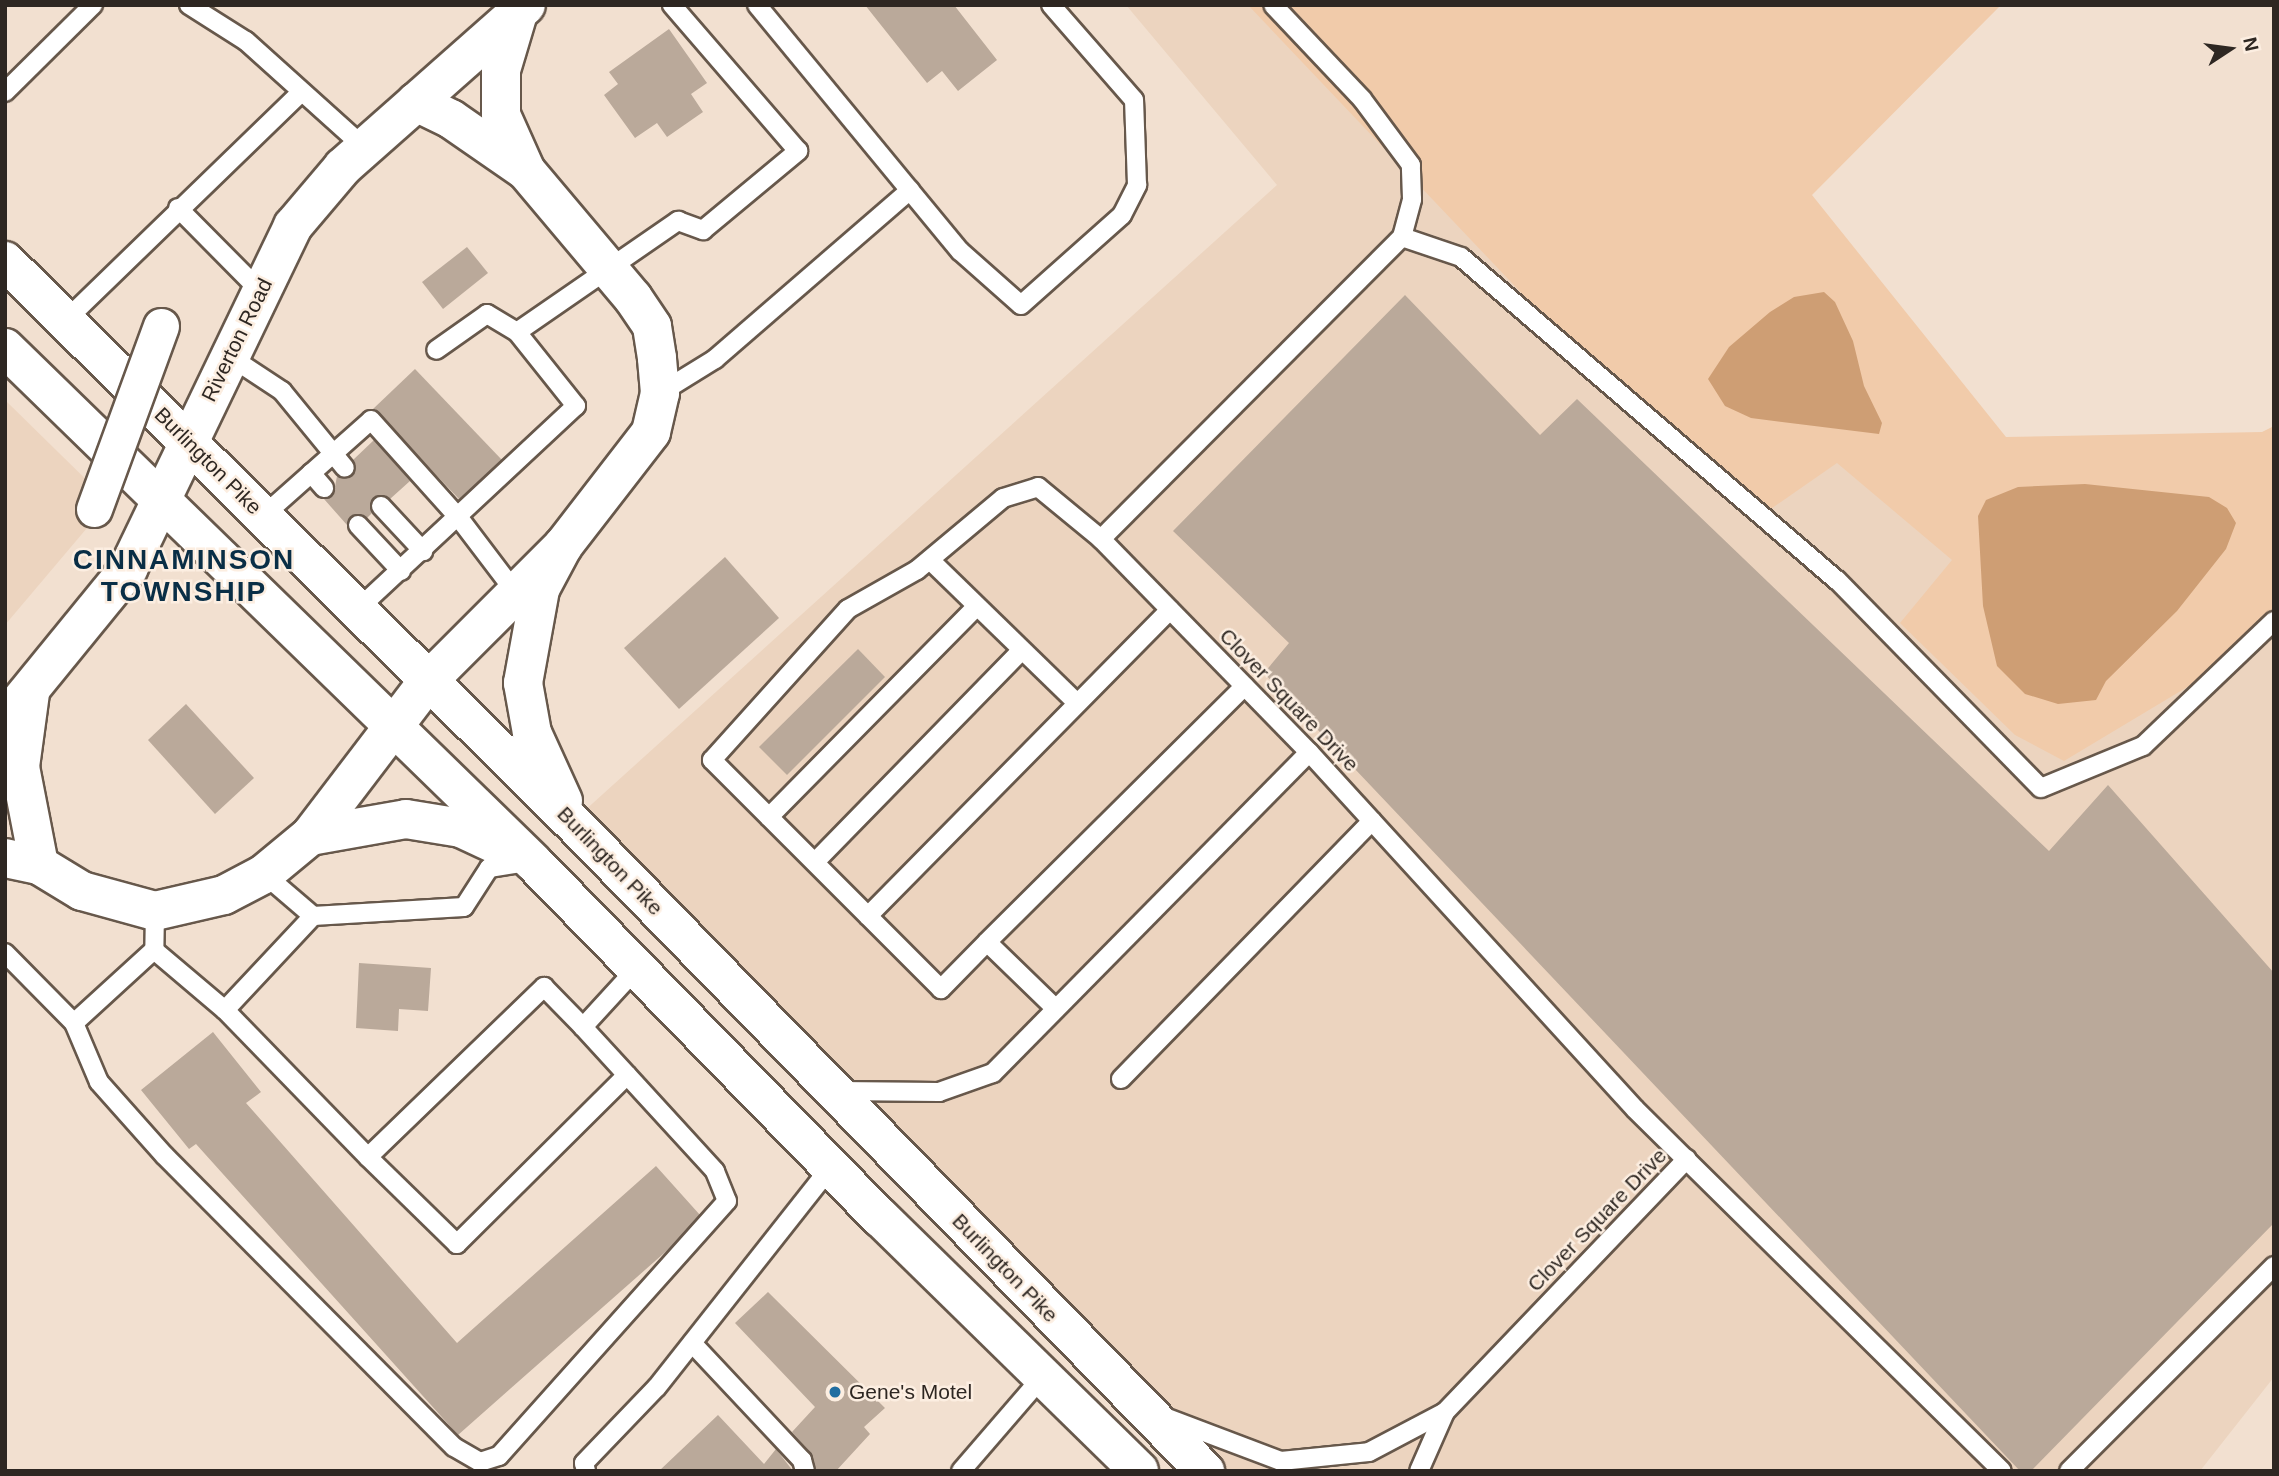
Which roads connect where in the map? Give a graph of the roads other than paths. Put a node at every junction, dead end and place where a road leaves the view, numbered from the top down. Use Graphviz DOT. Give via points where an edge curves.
graph roads {
  1 [pos="93,5"];
  2 [pos="189,5"];
  3 [pos="672,5"];
  4 [pos="757,5"];
  5 [pos="1051,5"];
  6 [pos="1273,5"];
  7 [pos="522,9"];
  8 [pos="5,92"];
  9 [pos="301,92"];
  10 [pos="416,103"];
  11 [pos="365,148"];
  12 [pos="526,171"];
  13 [pos="910,190"];
  14 [pos="178,208"];
  15 [pos="1402,237"];
  16 [pos="5,261"];
  17 [pos="611,270"];
  18 [pos="260,291"];
  19 [pos="65,320"];
  20 [pos="161,326"];
  21 [pos="517,332"];
  22 [pos="5,348"];
  23 [pos="436,350"];
  24 [pos="229,356"];
  25 [pos="660,394"];
  26 [pos="187,441"];
  27 [pos="332,455"];
  28 [pos="345,468"];
  29 [pos="311,473"];
  30 [pos="324,488"];
  31 [pos="160,502"];
  32 [pos="381,506"];
  33 [pos="94,509"];
  34 [pos="263,516"];
  35 [pos="459,518"];
  36 [pos="358,525"];
  37 [pos="1101,539"];
  38 [pos="563,546"];
  39 [pos="423,551"];
  40 [pos="930,560"];
  41 [pos="401,570"];
  42 [pos="516,593"];
  43 [pos="975,608"];
  44 [pos="358,610"];
  45 [pos="1170,610"];
  46 [pos="2274,621"];
  47 [pos="1021,651"];
  48 [pos="429,680"];
  49 [pos="1245,686"];
  50 [pos="1075,701"];
  51 [pos="18,707"];
  52 [pos="393,726"];
  53 [pos="1309,752"];
  54 [pos="769,817"];
  55 [pos="1372,821"];
  56 [pos="572,822"];
  57 [pos="310,836"];
  58 [pos="22,861"];
  59 [pos="533,862"];
  60 [pos="816,863"];
  61 [pos="264,874"];
  62 [pos="155,911"];
  63 [pos="313,916"];
  64 [pos="868,916"];
  65 [pos="987,942"];
  66 [pos="154,950"];
  67 [pos="5,953"];
  68 [pos="637,968"];
  69 [pos="1054,1007"];
  70 [pos="225,1010"];
  71 [pos="74,1023"];
  72 [pos="583,1027"];
  73 [pos="627,1075"];
  74 [pos="1121,1079"];
  75 [pos="834,1091"];
  76 [pos="368,1157"];
  77 [pos="1687,1159"];
  78 [pos="831,1167"];
  79 [pos="2274,1266"];
  80 [pos="692,1343"];
  81 [pos="1043,1376"];
  82 [pos="1142,1409"];
  83 [pos="1445,1412"];
  84 [pos="963,1469"];
  85 [pos="586,1471"];
  86 [pos="805,1471"];
  87 [pos="1139,1471"];
  88 [pos="1205,1471"];
  89 [pos="1419,1471"];
  90 [pos="2002,1471"];
  91 [pos="2068,1471"];
  1 -- 8 [label="lane"];
  2 -- 9 [label="lane" via="246,41"];
  3 -- 17 [label="lane" via="798,151 703,230 678,222"];
  4 -- 13 [label="lane"];
  5 -- 13 [label="lane" via="1134,100 1137,186 1122,215 1021,306 960,251"];
  6 -- 15 [label="lane" via="1362,99 1412,165 1412,200"];
  7 -- 10 [label="main road, Riverton Road"];
  7 -- 12 [label="main road" via="501,70 501,115"];
  9 -- 11 [label="lane"];
  9 -- 14 [label="lane"];
  10 -- 11 [label="main road, Riverton Road"];
  10 -- 12 [label="main road" via="451,119"];
  11 -- 18 [label="main road, Riverton Road" via="293,226"];
  12 -- 17 [label="main road"];
  13 -- 25 [label="lane" via="716,359"];
  14 -- 18 [label="lane"];
  14 -- 19 [label="lane"];
  15 -- 37 [label="lane"];
  15 -- 46 [label="lane" via="1461,257 1837,580 2041,788 2143,746"];
  16 -- 19 [label="main road, Burlington Pike"];
  17 -- 21 [label="lane"];
  17 -- 25 [label="main road" via="652,326"];
  18 -- 24 [label="main road, Riverton Road"];
  19 -- 26 [label="main road, Burlington Pike"];
  20 -- 33 [label="street, bridge"];
  21 -- 23 [label="lane" via="487,314"];
  21 -- 35 [label="lane" via="576,406"];
  22 -- 31 [label="main road"];
  24 -- 26 [label="main road, Riverton Road"];
  24 -- 27 [label="lane" via="282,391"];
  25 -- 38 [label="main road" via="652,432"];
  26 -- 31 [label="main road, Riverton Road"];
  26 -- 34 [label="main road, Burlington Pike"];
  27 -- 28 [label="lane"];
  27 -- 29 [label="lane"];
  27 -- 35 [label="lane" via="371,420"];
  29 -- 30 [label="lane"];
  29 -- 34 [label="lane"];
  31 -- 51 [label="main road, Riverton Road" via="128,569"];
  31 -- 52 [label="main road"];
  32 -- 39 [label="lane"];
  34 -- 44 [label="main road, Burlington Pike"];
  35 -- 39 [label="lane"];
  35 -- 42 [label="lane"];
  36 -- 41 [label="lane"];
  37 -- 40 [label="lane, Clover Square Drive" via="1038,486 1020,488"];
  37 -- 45 [label="lane, Clover Square Drive"];
  38 -- 42 [label="main road"];
  38 -- 56 [label="main road" via="540,589 523,683 532,733"];
  39 -- 41 [label="lane"];
  40 -- 43 [label="lane"];
  40 -- 54 [label="lane, Clover Square Drive" via="848,608 712,760"];
  41 -- 44 [label="lane"];
  42 -- 48 [label="main road"];
  43 -- 47 [label="lane"];
  43 -- 54 [label="lane"];
  44 -- 48 [label="main road, Burlington Pike"];
  45 -- 49 [label="lane, Clover Square Drive"];
  45 -- 50 [label="lane"];
  47 -- 50 [label="lane"];
  47 -- 60 [label="lane"];
  48 -- 52 [label="main road"];
  48 -- 56 [label="main road, Burlington Pike"];
  49 -- 53 [label="lane, Clover Square Drive"];
  49 -- 65 [label="lane"];
  50 -- 64 [label="lane"];
  51 -- 58 [label="main road"];
  52 -- 57 [label="main road"];
  52 -- 59 [label="main road"];
  53 -- 55 [label="lane, Clover Square Drive"];
  53 -- 69 [label="lane"];
  54 -- 60 [label="lane"];
  55 -- 74 [label="lane"];
  55 -- 77 [label="lane, Clover Square Drive"];
  56 -- 75 [label="main road, Burlington Pike"];
  57 -- 59 [label="main road" via="407,819 461,828"];
  57 -- 61 [label="main road"];
  58 -- 62 [label="main road" via="82,891"];
  59 -- 63 [label="lane" via="489,868 464,907"];
  59 -- 68 [label="main road"];
  60 -- 64 [label="lane"];
  61 -- 62 [label="main road" via="193,906"];
  61 -- 63 [label="lane"];
  62 -- 66 [label="lane"];
  63 -- 70 [label="lane"];
  64 -- 65 [label="lane" via="942,989"];
  65 -- 69 [label="lane"];
  66 -- 70 [label="lane"];
  66 -- 71 [label="lane"];
  67 -- 71 [label="lane"];
  68 -- 72 [label="lane"];
  68 -- 78 [label="main road"];
  69 -- 75 [label="lane" via="993,1073 939,1092"];
  70 -- 76 [label="lane"];
  71 -- 73 [label="lane" via="99,1082 165,1156 454,1447 480,1462 499,1456 727,1200 715,1171"];
  72 -- 73 [label="lane"];
  72 -- 76 [label="lane" via="544,987"];
  73 -- 76 [label="lane" via="457,1244"];
  75 -- 82 [label="main road, Burlington Pike"];
  77 -- 83 [label="lane, Clover Square Drive"];
  77 -- 90 [label="lane"];
  78 -- 80 [label="lane"];
  78 -- 81 [label="main road"];
  79 -- 91 [label="lane"];
  80 -- 85 [label="lane" via="584,1463"];
  80 -- 86 [label="lane" via="802,1460"];
  81 -- 84 [label="lane"];
  81 -- 87 [label="main road"];
  82 -- 83 [label="lane, Clover Square Drive" via="1281,1461 1369,1452"];
  82 -- 88 [label="main road, Burlington Pike"];
  83 -- 89 [label="lane, Clover Square Drive"];
}
